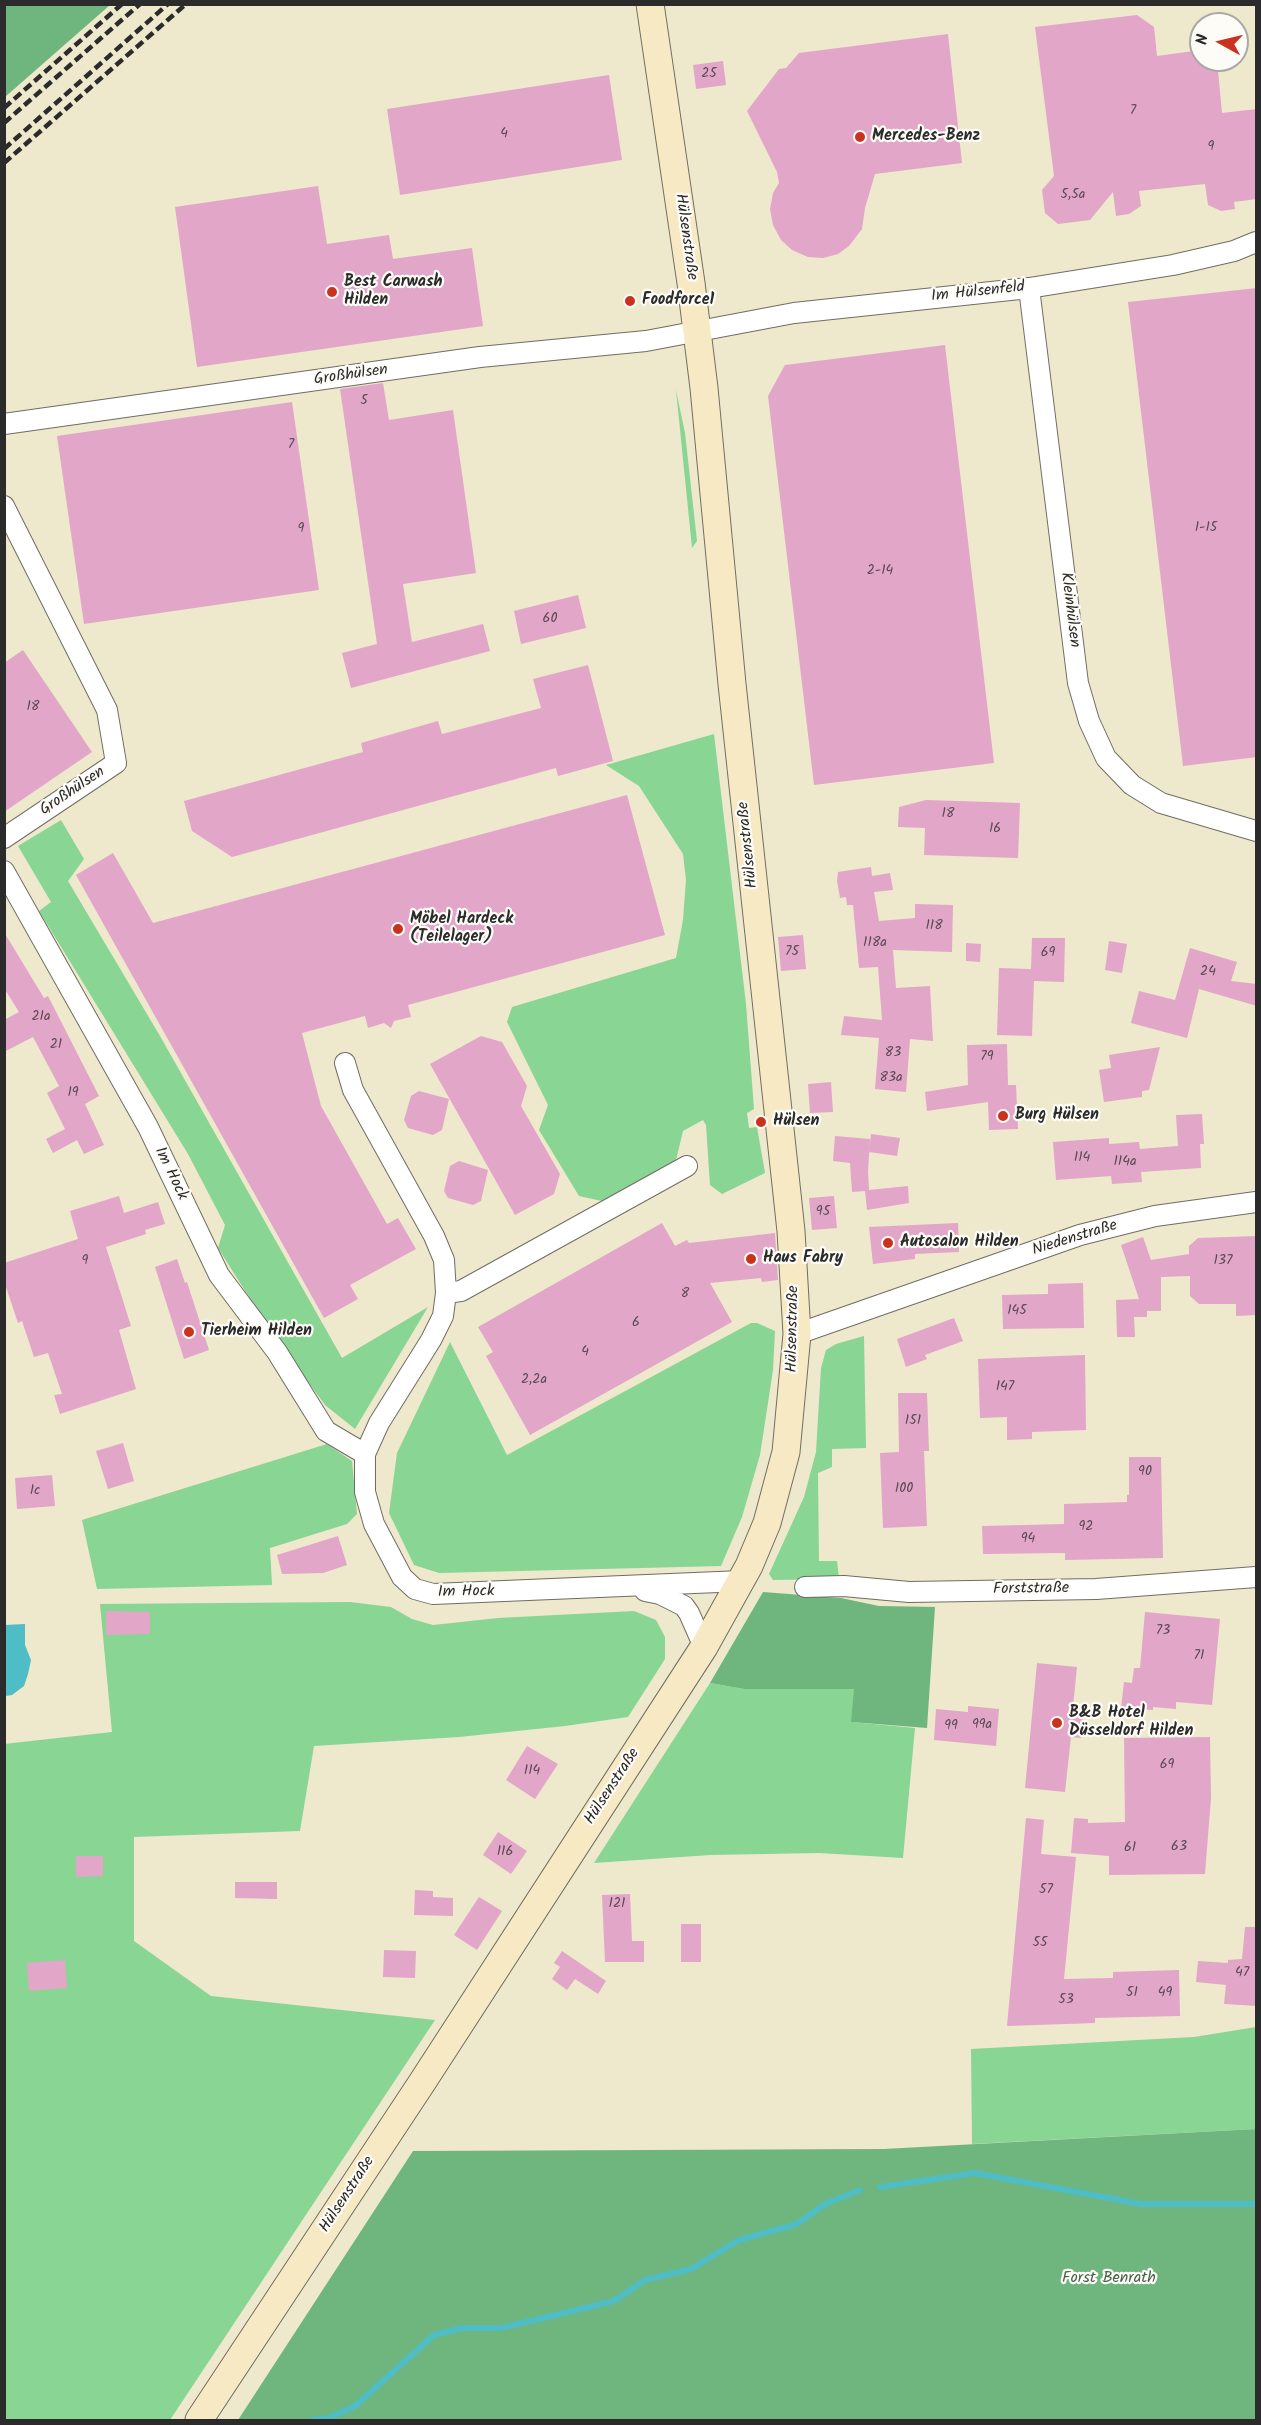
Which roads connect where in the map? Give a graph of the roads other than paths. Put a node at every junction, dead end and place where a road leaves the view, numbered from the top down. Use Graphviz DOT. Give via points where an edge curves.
graph roads {
  1 [pos="651,4"];
  2 [pos="1257,242"];
  3 [pos="1029,288"];
  4 [pos="697,332"];
  5 [pos="4,424"];
  6 [pos="4,506"];
  7 [pos="1257,831"];
  8 [pos="4,838"];
  9 [pos="4,871"];
  10 [pos="345,1063"];
  11 [pos="687,1166"];
  12 [pos="1257,1202"];
  13 [pos="446,1293"];
  14 [pos="797,1334"];
  15 [pos="365,1454"];
  16 [pos="1257,1577"];
  17 [pos="742,1581"];
  18 [pos="631,1587"];
  19 [pos="805,1587"];
  20 [pos="704,1647"];
  21 [pos="198,2421"];
  1 -- 4 [label="main road, Hülsenstraße"];
  2 -- 3 [label="street, Im Hülsenfeld" via="1173,265"];
  3 -- 4 [label="street, Im Hülsenfeld" via="794,313"];
  3 -- 7 [label="street, Kleinhülsen" via="1078,683 1089,721 1106,758 1132,785 1161,803"];
  4 -- 5 [label="street, Großhülsen" via="646,341 480,357"];
  4 -- 14 [label="main road, Hülsenstraße" via="791,1231"];
  6 -- 8 [label="street, Großhülsen" via="107,710 116,763"];
  9 -- 15 [label="street, Im Hock" via="148,1127 219,1275 277,1352 326,1431"];
  10 -- 13 [label="street, Im Hock" via="353,1090 434,1236 444,1260"];
  11 -- 13 [label="street" via="461,1291"];
  12 -- 14 [label="street, Niedenstraße" via="1155,1216 1080,1235"];
  13 -- 15 [label="street, Im Hock" via="443,1316 379,1423"];
  14 -- 17 [label="main road, Hülsenstraße" via="786,1452 767,1523"];
  15 -- 18 [label="street, Im Hock" via="365,1492 374,1524 402,1576 415,1589 433,1594"];
  16 -- 19 [label="street, Forststraße" via="1084,1589 909,1592"];
  17 -- 18 [label="street, Im Hock"];
  17 -- 20 [label="main road, Hülsenstraße"];
  18 -- 20 [label="street, Im Hock" via="660,1594 684,1606"];
  20 -- 21 [label="main road, Hülsenstraße"];
}
